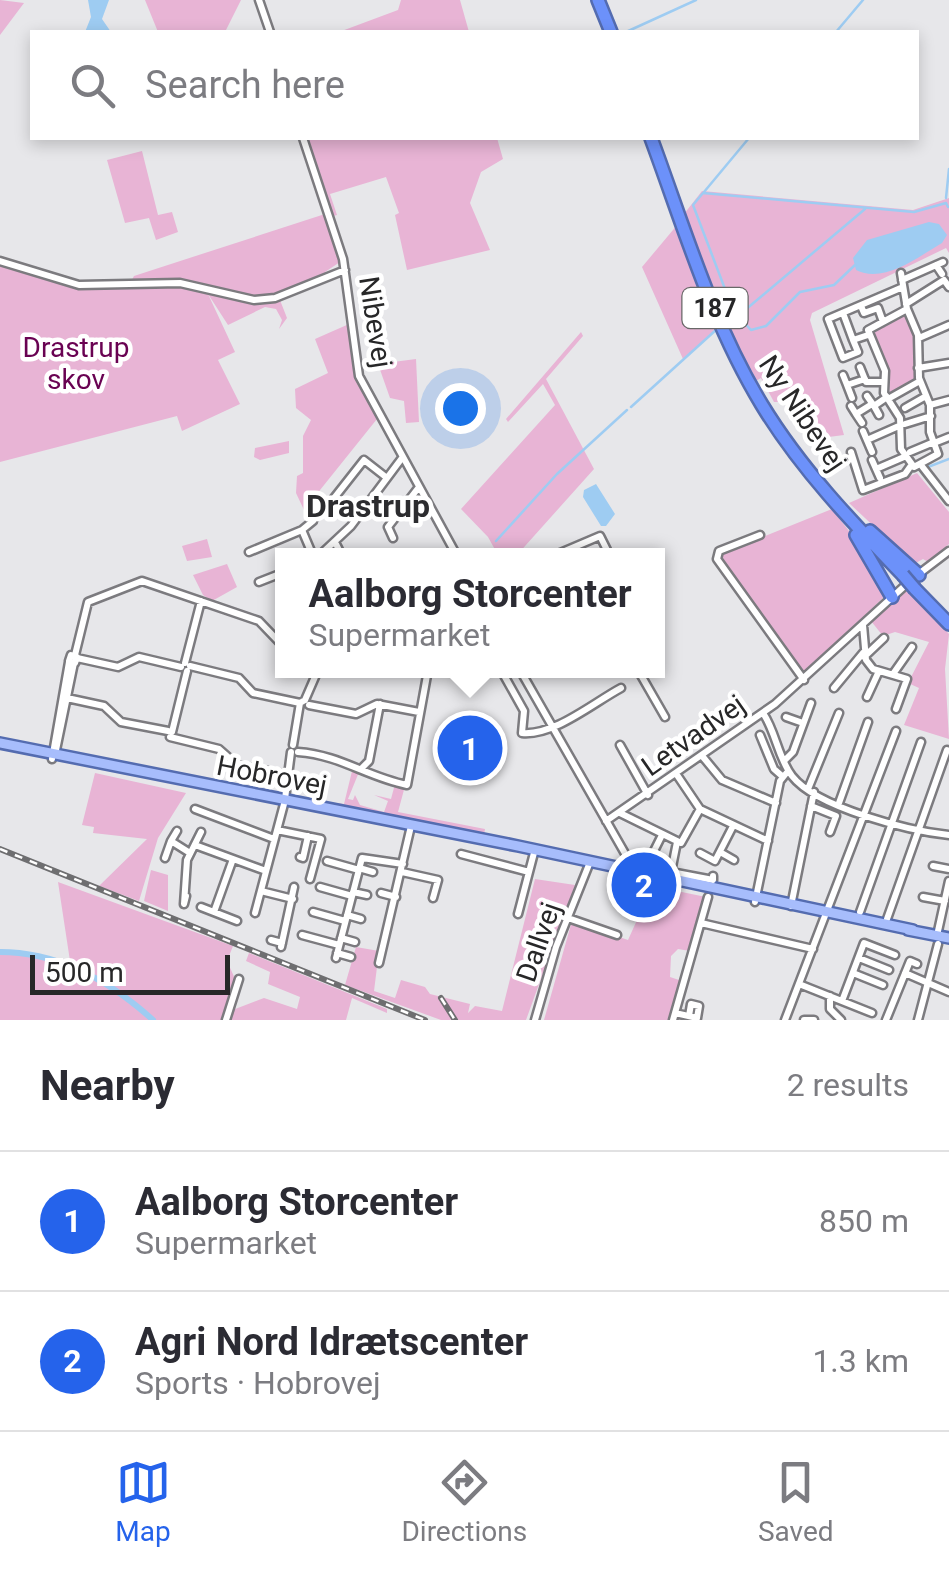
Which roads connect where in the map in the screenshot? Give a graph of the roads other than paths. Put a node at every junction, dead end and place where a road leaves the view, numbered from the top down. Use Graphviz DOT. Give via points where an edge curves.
graph roads {
  1 [pos="259,0"];
  2 [pos="598,0"];
  3 [pos="269,30"];
  4 [pos="610,30"];
  5 [pos="305,140"];
  6 [pos="651,140"];
  7 [pos="0,261"];
  8 [pos="345,270"];
  9 [pos="942,274"];
  10 [pos="902,280"];
  11 [pos="949,287"];
  12 [pos="861,306"];
  13 [pos="906,306"];
  14 [pos="843,313"];
  15 [pos="883,322"];
  16 [pos="949,326"];
  17 [pos="868,335"];
  18 [pos="919,338"];
  19 [pos="853,340"];
  20 [pos="949,362"];
  21 [pos="860,367"];
  22 [pos="918,368"];
  23 [pos="842,375"];
  24 [pos="920,381"];
  25 [pos="884,382"];
  26 [pos="847,385"];
  27 [pos="869,392"];
  28 [pos="887,398"];
  29 [pos="928,400"];
  30 [pos="949,400"];
  31 [pos="908,404"];
  32 [pos="853,406"];
  33 [pos="879,415"];
  34 [pos="930,416"];
  35 [pos="907,424"];
  36 [pos="949,436"];
  37 [pos="867,440"];
  38 [pos="934,442"];
  39 [pos="851,452"];
  40 [pos="907,454"];
  41 [pos="402,458"];
  42 [pos="921,465"];
  43 [pos="804,466"];
  44 [pos="910,467"];
  45 [pos="876,469"];
  46 [pos="387,478"];
  47 [pos="880,478"];
  48 [pos="818,484"];
  49 [pos="418,487"];
  50 [pos="949,501"];
  51 [pos="327,507"];
  52 [pos="313,521"];
  53 [pos="302,530"];
  54 [pos="760,535"];
  55 [pos="394,538"];
  56 [pos="335,542"];
  57 [pos="312,548"];
  58 [pos="327,548"];
  59 [pos="338,548"];
  60 [pos="452,548"];
  61 [pos="571,548"];
  62 [pos="605,548"];
  63 [pos="949,551"];
  64 [pos="249,552"];
  65 [pos="918,574"];
  66 [pos="275,575"];
  67 [pos="259,582"];
  68 [pos="892,597"];
  69 [pos="201,601"];
  70 [pos="949,624"];
  71 [pos="863,625"];
  72 [pos="275,637"];
  73 [pos="884,638"];
  74 [pos="912,647"];
  75 [pos="864,655"];
  76 [pos="74,659"];
  77 [pos="186,667"];
  78 [pos="879,672"];
  79 [pos="893,674"];
  80 [pos="315,678"];
  81 [pos="426,678"];
  82 [pos="505,678"];
  83 [pos="525,678"];
  84 [pos="639,678"];
  85 [pos="804,680"];
  86 [pos="621,688"];
  87 [pos="834,688"];
  88 [pos="867,697"];
  89 [pos="67,698"];
  90 [pos="810,703"];
  91 [pos="380,704"];
  92 [pos="304,705"];
  93 [pos="896,709"];
  94 [pos="419,712"];
  95 [pos="763,713"];
  96 [pos="839,714"];
  97 [pos="664,717"];
  98 [pos="786,718"];
  99 [pos="868,722"];
  100 [pos="803,723"];
  101 [pos="552,726"];
  102 [pos="896,730"];
  103 [pos="169,734"];
  104 [pos="760,734"];
  105 [pos="922,742"];
  106 [pos="0,745"];
  107 [pos="620,746"];
  108 [pos="296,749"];
  109 [pos="947,750"];
  110 [pos="53,756"];
  111 [pos="702,758"];
  112 [pos="784,761"];
  113 [pos="361,770"];
  114 [pos="785,773"];
  115 [pos="288,775"];
  116 [pos="677,776"];
  117 [pos="811,790"];
  118 [pos="648,794"];
  119 [pos="284,802"];
  120 [pos="776,803"];
  121 [pos="839,803"];
  122 [pos="811,806"];
  123 [pos="194,809"];
  124 [pos="700,809"];
  125 [pos="620,813"];
  126 [pos="866,816"];
  127 [pos="606,821"];
  128 [pos="294,824"];
  129 [pos="732,826"];
  130 [pos="890,826"];
  131 [pos="411,828"];
  132 [pos="177,830"];
  133 [pos="202,832"];
  134 [pos="830,832"];
  135 [pos="918,832"];
  136 [pos="307,833"];
  137 [pos="276,834"];
  138 [pos="292,834"];
  139 [pos="949,835"];
  140 [pos="662,836"];
  141 [pos="170,841"];
  142 [pos="768,841"];
  143 [pos="677,842"];
  144 [pos="192,848"];
  145 [pos="534,852"];
  146 [pos="654,852"];
  147 [pos="720,852"];
  148 [pos="700,853"];
  149 [pos="461,854"];
  150 [pos="300,857"];
  151 [pos="165,858"];
  152 [pos="233,859"];
  153 [pos="330,860"];
  154 [pos="734,860"];
  155 [pos="590,864"];
  156 [pos="933,866"];
  157 [pos="403,868"];
  158 [pos="949,868"];
  159 [pos="359,869"];
  160 [pos="628,870"];
  161 [pos="266,871"];
  162 [pos="373,872"];
  163 [pos="529,872"];
  164 [pos="713,876"];
  165 [pos="310,879"];
  166 [pos="949,882"];
  167 [pos="323,886"];
  168 [pos="294,887"];
  169 [pos="260,891"];
  170 [pos="381,893"];
  171 [pos="352,894"];
  172 [pos="367,895"];
  173 [pos="186,896"];
  174 [pos="923,896"];
  175 [pos="396,897"];
  176 [pos="708,897"];
  177 [pos="433,898"];
  178 [pos="294,899"];
  179 [pos="756,900"];
  180 [pos="945,901"];
  181 [pos="793,906"];
  182 [pos="201,908"];
  183 [pos="214,912"];
  184 [pos="316,912"];
  185 [pos="860,912"];
  186 [pos="255,913"];
  187 [pos="828,913"];
  188 [pos="518,914"];
  189 [pos="346,918"];
  190 [pos="568,918"];
  191 [pos="361,919"];
  192 [pos="887,919"];
  193 [pos="237,921"];
  194 [pos="701,923"];
  195 [pos="938,930"];
  196 [pos="307,935"];
  197 [pos="617,935"];
  198 [pos="949,938"];
  199 [pos="271,940"];
  200 [pos="355,942"];
  201 [pos="938,944"];
  202 [pos="813,948"];
  203 [pos="338,949"];
  204 [pos="894,955"];
  205 [pos="351,957"];
  206 [pos="859,958"];
  207 [pos="379,963"];
  208 [pos="917,964"];
  209 [pos="889,970"];
  210 [pos="853,973"];
  211 [pos="905,973"];
  212 [pos="239,979"];
  213 [pos="931,983"];
  214 [pos="800,984"];
  215 [pos="884,985"];
  216 [pos="949,992"];
  217 [pos="830,996"];
  218 [pos="842,1001"];
  219 [pos="871,1014"];
  220 [pos="689,1016"];
  221 [pos="674,1017"];
  222 [pos="226,1020"];
  223 [pos="536,1020"];
  224 [pos="785,1020"];
  225 [pos="804,1020"];
  226 [pos="814,1020"];
  227 [pos="841,1020"];
  228 [pos="886,1020"];
  229 [pos="918,1020"];
  1 -- 3 [label="street"];
  2 -- 4 [label="highway"];
  5 -- 8 [label="street, Nibevej"];
  6 -- 43 [label="highway, Ny Nibevej / 187" via="729,342 760,403"];
  7 -- 8 [label="street" via="79,285 180,283 254,300"];
  8 -- 41 [label="street, Nibevej" via="359,376"];
  9 -- 10 [label="street" via="940,264"];
  10 -- 12 [label="street"];
  10 -- 13 [label="street"];
  11 -- 13 [label="street" via="944,280"];
  12 -- 14 [label="street"];
  12 -- 15 [label="street" via="864,312 878,308"];
  13 -- 15 [label="street"];
  13 -- 18 [label="street"];
  14 -- 19 [label="street"];
  14 -- 19 [label="street" via="828,319 843,358 858,352"];
  15 -- 17 [label="street"];
  16 -- 18 [label="street"];
  17 -- 19 [label="street"];
  17 -- 25 [label="street" via="884,366"];
  18 -- 22 [label="street"];
  20 -- 22 [label="street"];
  21 -- 27 [label="street"];
  22 -- 24 [label="street"];
  23 -- 26 [label="street"];
  24 -- 28 [label="street"];
  24 -- 29 [label="street"];
  25 -- 27 [label="street"];
  25 -- 28 [label="street"];
  26 -- 27 [label="street"];
  26 -- 32 [label="street"];
  27 -- 28 [label="street"];
  27 -- 32 [label="street"];
  27 -- 33 [label="street"];
  28 -- 35 [label="street"];
  29 -- 30 [label="street"];
  29 -- 31 [label="street"];
  29 -- 34 [label="street"];
  32 -- 37 [label="street"];
  34 -- 35 [label="street"];
  34 -- 38 [label="street"];
  35 -- 37 [label="street"];
  35 -- 40 [label="street"];
  36 -- 38 [label="street"];
  37 -- 45 [label="street"];
  38 -- 40 [label="street"];
  38 -- 42 [label="street" via="938,456"];
  39 -- 44 [label="street" via="866,490"];
  40 -- 44 [label="street"];
  40 -- 45 [label="street"];
  41 -- 46 [label="street"];
  41 -- 49 [label="street, Nibevej"];
  42 -- 44 [label="street"];
  42 -- 50 [label="street"];
  43 -- 48 [label="highway, Ny Nibevej / 187"];
  43 -- 65 [label="highway"];
  45 -- 47 [label="street"];
  46 -- 51 [label="street" via="364,460"];
  46 -- 56 [label="street"];
  48 -- 68 [label="highway" via="865,546"];
  48 -- 70 [label="highway, Ny Nibevej / 187, bridge"];
  49 -- 55 [label="street" via="388,528"];
  49 -- 60 [label="street, Nibevej"];
  52 -- 53 [label="street"];
  53 -- 57 [label="street"];
  53 -- 64 [label="street"];
  54 -- 85 [label="street" via="719,551 717,558"];
  56 -- 58 [label="street"];
  56 -- 59 [label="street"];
  61 -- 62 [label="street" via="598,536"];
  63 -- 65 [label="street, Letvadvej"];
  65 -- 68 [label="street, Letvadvej"];
  66 -- 67 [label="street"];
  68 -- 71 [label="street, Letvadvej"];
  69 -- 72 [label="street" via="259,621"];
  69 -- 76 [label="street" via="146,582 84,603"];
  69 -- 77 [label="street"];
  71 -- 75 [label="street"];
  71 -- 85 [label="street, Letvadvej"];
  73 -- 75 [label="street"];
  74 -- 79 [label="street"];
  75 -- 78 [label="street"];
  75 -- 87 [label="street"];
  76 -- 77 [label="street" via="118,667 139,658"];
  76 -- 89 [label="street"];
  76 -- 110 [label="street"];
  77 -- 92 [label="street" via="240,678 253,693"];
  77 -- 103 [label="street"];
  78 -- 79 [label="street"];
  78 -- 88 [label="street"];
  79 -- 93 [label="street" via="907,679"];
  80 -- 92 [label="street"];
  81 -- 94 [label="street"];
  82 -- 101 [label="street" via="524,711 522,733"];
  83 -- 101 [label="street"];
  84 -- 97 [label="street"];
  85 -- 95 [label="street, Letvadvej"];
  86 -- 101 [label="street"];
  89 -- 103 [label="street"];
  89 -- 110 [label="street"];
  90 -- 100 [label="street"];
  91 -- 92 [label="street" via="356,714"];
  91 -- 94 [label="street"];
  91 -- 113 [label="street"];
  92 -- 108 [label="street"];
  94 -- 113 [label="street" via="407,785"];
  95 -- 111 [label="street, Letvadvej"];
  95 -- 112 [label="street"];
  96 -- 117 [label="street"];
  98 -- 100 [label="street"];
  99 -- 121 [label="street"];
  100 -- 112 [label="street"];
  101 -- 127 [label="street"];
  102 -- 126 [label="street"];
  103 -- 115 [label="street" via="219,749 237,765"];
  104 -- 114 [label="street" via="774,770"];
  105 -- 130 [label="street"];
  106 -- 110 [label="main road, Hobrovej"];
  106 -- 110 [label="main road, Hobrovej"];
  107 -- 118 [label="street"];
  108 -- 113 [label="street" via="351,761"];
  108 -- 115 [label="street"];
  108 -- 119 [label="street"];
  109 -- 135 [label="street"];
  110 -- 119 [label="main road, Hobrovej"];
  110 -- 119 [label="main road, Hobrovej"];
  111 -- 116 [label="street, Letvadvej"];
  111 -- 120 [label="street" via="722,780"];
  112 -- 114 [label="street"];
  114 -- 117 [label="street"];
  114 -- 120 [label="street"];
  115 -- 119 [label="street"];
  116 -- 118 [label="street, Letvadvej"];
  116 -- 124 [label="street"];
  117 -- 121 [label="street"];
  117 -- 122 [label="street"];
  118 -- 125 [label="street, Letvadvej"];
  119 -- 131 [label="main road, Hobrovej"];
  119 -- 137 [label="street"];
  120 -- 142 [label="street"];
  121 -- 126 [label="street"];
  122 -- 134 [label="street" via="836,816"];
  122 -- 181 [label="street"];
  123 -- 137 [label="street"];
  124 -- 129 [label="street"];
  124 -- 143 [label="street" via="683,843"];
  125 -- 127 [label="street, Letvadvej"];
  125 -- 140 [label="street"];
  126 -- 130 [label="street"];
  126 -- 187 [label="street"];
  127 -- 160 [label="street"];
  128 -- 138 [label="street"];
  129 -- 142 [label="street"];
  129 -- 147 [label="street"];
  130 -- 135 [label="street"];
  130 -- 185 [label="street"];
  131 -- 145 [label="main road, Hobrovej"];
  131 -- 157 [label="street"];
  132 -- 141 [label="street"];
  133 -- 144 [label="street"];
  135 -- 139 [label="street"];
  135 -- 192 [label="street"];
  136 -- 138 [label="street"];
  136 -- 150 [label="street"];
  136 -- 165 [label="street" via="320,839"];
  137 -- 138 [label="street"];
  137 -- 161 [label="street"];
  140 -- 143 [label="street"];
  140 -- 146 [label="street"];
  141 -- 144 [label="street"];
  141 -- 151 [label="street"];
  142 -- 179 [label="street"];
  143 -- 164 [label="street" via="670,872"];
  144 -- 152 [label="street"];
  144 -- 173 [label="street"];
  145 -- 155 [label="main road, Hobrovej"];
  145 -- 163 [label="street"];
  147 -- 148 [label="street" via="715,861"];
  147 -- 154 [label="street"];
  149 -- 163 [label="street"];
  152 -- 161 [label="street"];
  152 -- 183 [label="street"];
  153 -- 159 [label="street"];
  155 -- 160 [label="main road, Hobrovej"];
  155 -- 190 [label="street, Dallvej"];
  156 -- 158 [label="street"];
  157 -- 159 [label="street" via="365,856"];
  157 -- 175 [label="street"];
  157 -- 177 [label="street" via="438,880"];
  159 -- 162 [label="street"];
  159 -- 171 [label="street"];
  160 -- 179 [label="main road, Hobrovej"];
  161 -- 169 [label="street"];
  163 -- 188 [label="street"];
  166 -- 180 [label="street"];
  167 -- 171 [label="street"];
  168 -- 178 [label="street"];
  169 -- 178 [label="street"];
  169 -- 186 [label="street"];
  170 -- 175 [label="street"];
  171 -- 172 [label="street"];
  171 -- 189 [label="street"];
  174 -- 180 [label="street"];
  175 -- 207 [label="street"];
  176 -- 194 [label="street"];
  178 -- 199 [label="street" via="281,945"];
  179 -- 181 [label="main road, Hobrovej"];
  180 -- 195 [label="street"];
  181 -- 187 [label="main road, Hobrovej"];
  182 -- 183 [label="street"];
  183 -- 193 [label="street"];
  184 -- 189 [label="street"];
  187 -- 198 [label="main road, Hobrovej"];
  187 -- 202 [label="street"];
  189 -- 191 [label="street"];
  189 -- 203 [label="street"];
  190 -- 197 [label="street"];
  190 -- 223 [label="street, Dallvej"];
  194 -- 202 [label="street"];
  194 -- 221 [label="street"];
  196 -- 203 [label="street"];
  200 -- 203 [label="street"];
  201 -- 213 [label="street"];
  202 -- 214 [label="street"];
  203 -- 205 [label="street"];
  204 -- 206 [label="street" via="864,943"];
  206 -- 209 [label="street"];
  206 -- 210 [label="street"];
  208 -- 211 [label="street" via="910,961"];
  210 -- 215 [label="street"];
  210 -- 218 [label="street"];
  211 -- 213 [label="street"];
  211 -- 228 [label="street"];
  212 -- 222 [label="street"];
  213 -- 216 [label="street"];
  213 -- 229 [label="street"];
  214 -- 217 [label="street"];
  214 -- 224 [label="street"];
  217 -- 218 [label="street"];
  217 -- 227 [label="street" via="830,1009"];
  218 -- 219 [label="street"];
  220 -- 221 [label="street"];
  225 -- 226 [label="street"];
}
